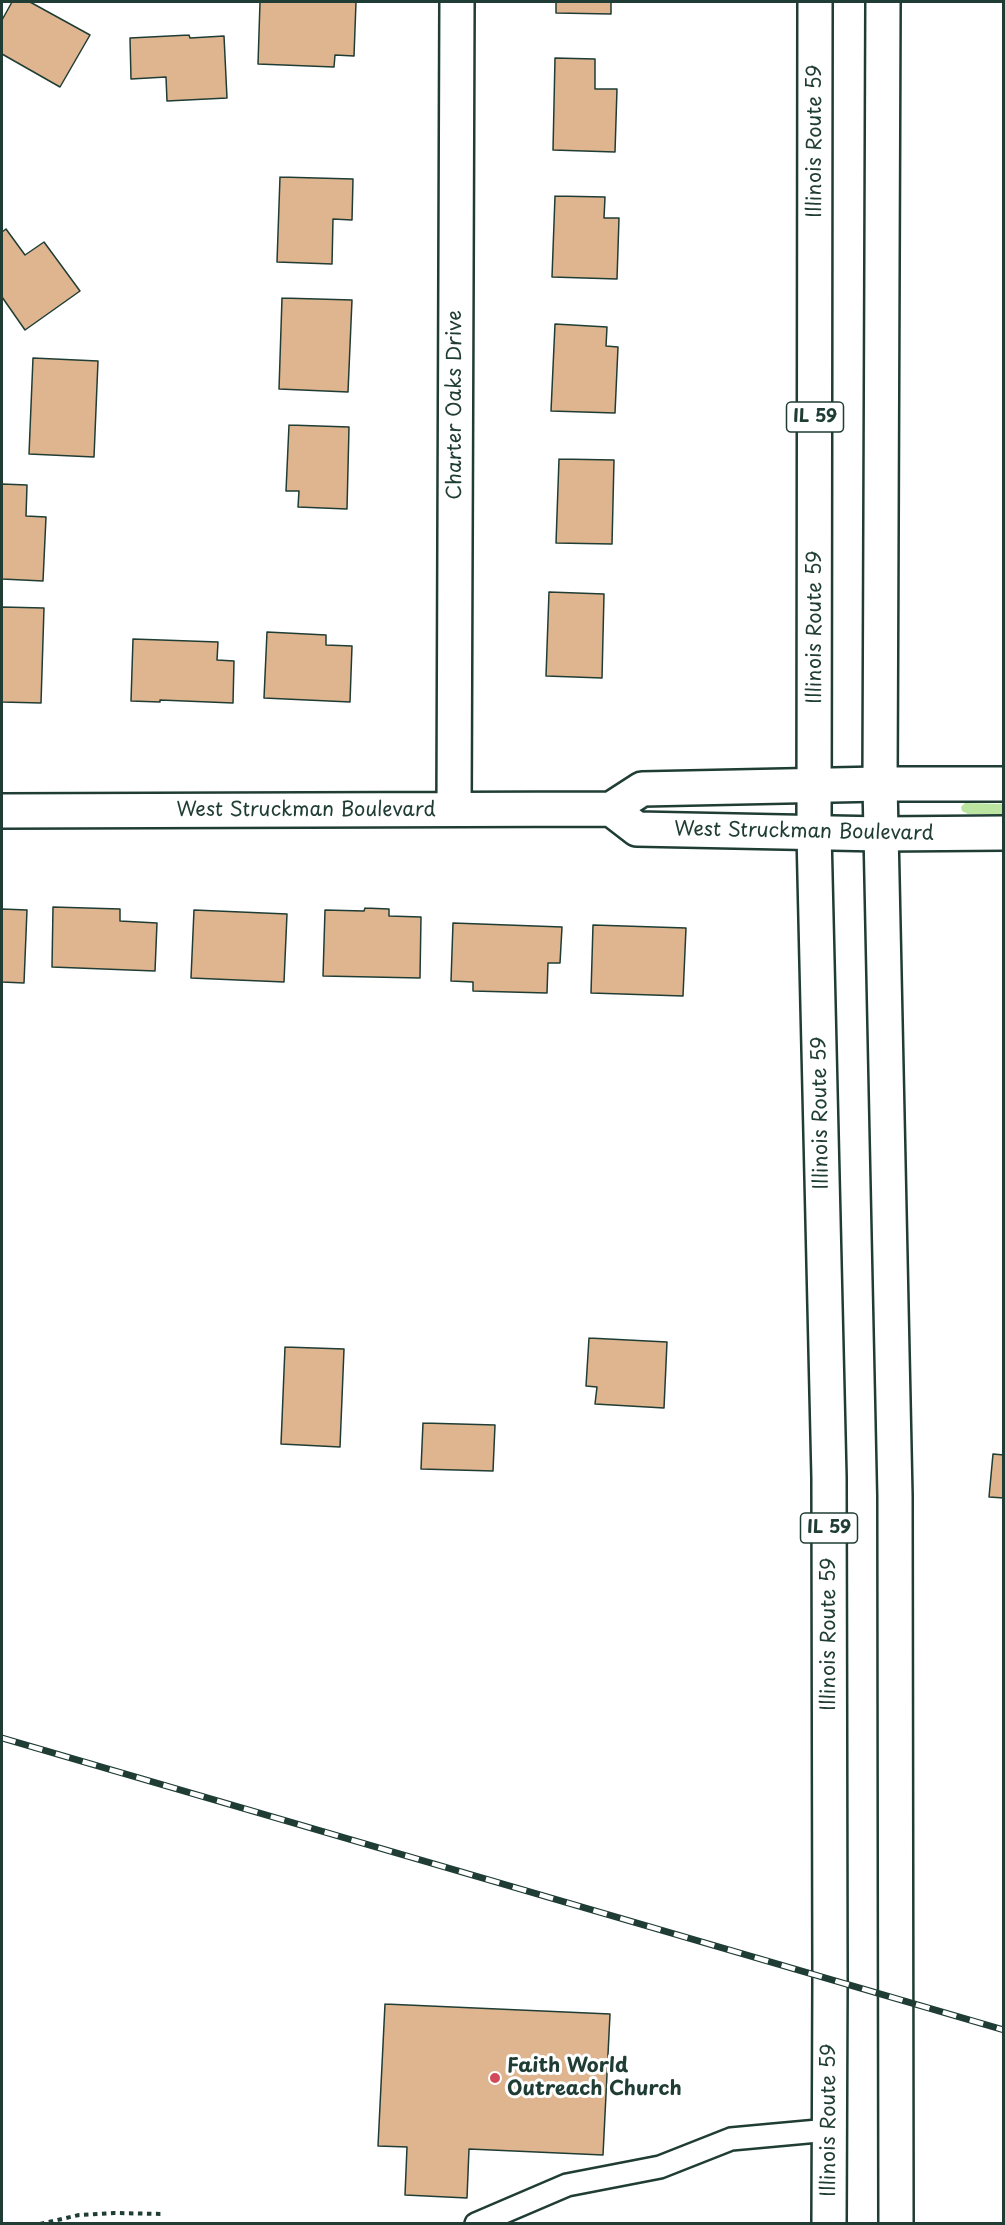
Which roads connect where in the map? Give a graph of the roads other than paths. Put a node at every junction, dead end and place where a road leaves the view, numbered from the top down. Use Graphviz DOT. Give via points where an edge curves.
graph roads {
  1 [pos="457,2"];
  2 [pos="815,2"];
  3 [pos="883,2"];
  4 [pos="880,784"];
  5 [pos="1004,784"];
  6 [pos="814,786"];
  7 [pos="454,809"];
  8 [pos="611,809"];
  9 [pos="2,811"];
  10 [pos="814,833"];
  11 [pos="1004,833"];
  12 [pos="881,834"];
  13 [pos="829,2130"];
  14 [pos="476,2223"];
  15 [pos="829,2223"];
  16 [pos="896,2223"];
  1 -- 7 [label="main road, Charter Oaks Drive"];
  2 -- 6 [label="main road, Illinois Route 59 / IL 59"];
  3 -- 4 [label="main road"];
  4 -- 5 [label="main road"];
  4 -- 6 [label="main road"];
  4 -- 12 [label="main road"];
  6 -- 8 [label="main road" via="642,789"];
  6 -- 10 [label="main road, Illinois Route 59 / IL 59"];
  7 -- 8 [label="main road, West Struckman Boulevard"];
  7 -- 9 [label="main road, West Struckman Boulevard"];
  8 -- 10 [label="main road, West Struckman Boulevard" via="637,829"];
  10 -- 12 [label="main road, West Struckman Boulevard"];
  10 -- 13 [label="main road, Illinois Route 59 / IL 59" via="829,1478"];
  11 -- 12 [label="main road, West Struckman Boulevard"];
  12 -- 16 [label="main road" via="895,1496"];
  13 -- 14 [label="lane" via="731,2139 660,2167 567,2185"];
  13 -- 15 [label="main road, Illinois Route 59 / IL 59"];
}
